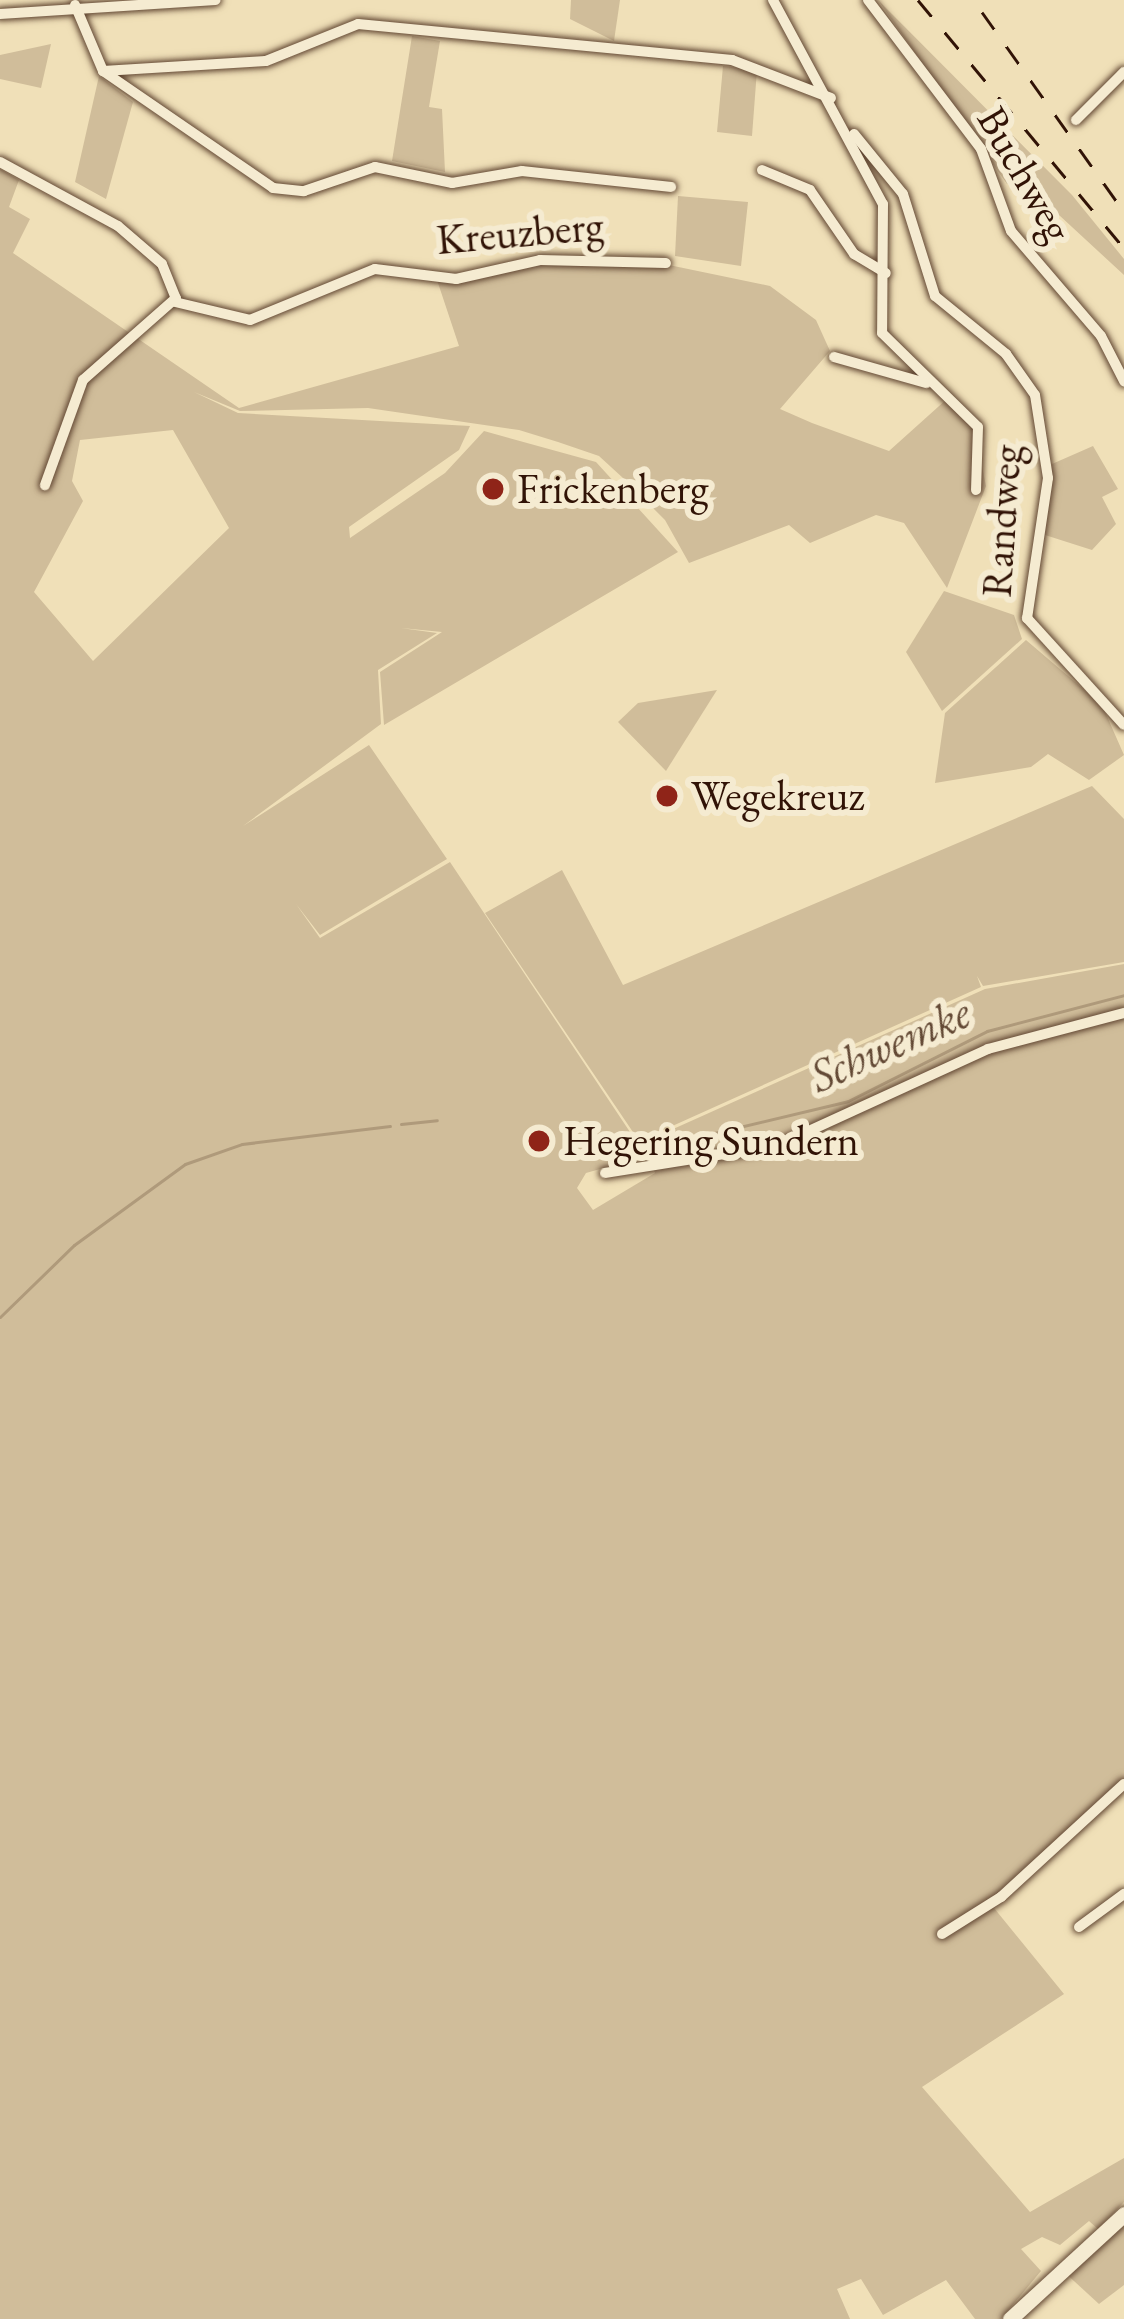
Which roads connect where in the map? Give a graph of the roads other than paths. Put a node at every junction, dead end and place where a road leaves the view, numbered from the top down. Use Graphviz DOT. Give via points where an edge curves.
graph roads {
  1 [pos="216,0"];
  2 [pos="773,0"];
  3 [pos="868,0"];
  4 [pos="75,5"];
  5 [pos="0,14"];
  6 [pos="103,71"];
  7 [pos="1124,72"];
  8 [pos="831,98"];
  9 [pos="1076,120"];
  10 [pos="854,134"];
  11 [pos="0,163"];
  12 [pos="762,170"];
  13 [pos="670,187"];
  14 [pos="666,263"];
  15 [pos="886,273"];
  16 [pos="176,302"];
  17 [pos="834,357"];
  18 [pos="1124,381"];
  19 [pos="929,383"];
  20 [pos="45,484"];
  21 [pos="976,490"];
  22 [pos="1124,725"];
  23 [pos="1124,1013"];
  24 [pos="605,1173"];
  25 [pos="1124,1784"];
  26 [pos="1124,1894"];
  27 [pos="1079,1927"];
  28 [pos="942,1934"];
  29 [pos="1124,2214"];
  30 [pos="1010,2319"];
  1 -- 4 [label="street"];
  2 -- 8 [label="street"];
  3 -- 18 [label="street, Buchweg" via="981,149 1011,231 1101,336"];
  4 -- 5 [label="street"];
  4 -- 6 [label="street"];
  6 -- 8 [label="street" via="266,62 358,24 746,62"];
  6 -- 13 [label="street" via="281,190 375,167 452,183 522,171"];
  7 -- 9 [label="street"];
  8 -- 10 [label="street"];
  10 -- 15 [label="street" via="886,214"];
  10 -- 22 [label="street, Randweg" via="905,199 935,296 1006,354 1035,394 1048,478 1028,619"];
  11 -- 16 [label="street" via="137,242 166,268"];
  12 -- 15 [label="street" via="810,190 854,254"];
  14 -- 16 [label="street, Kreuzberg" via="540,260 461,279 375,269 250,320"];
  15 -- 19 [label="street" via="882,333"];
  16 -- 20 [label="street" via="116,341 83,380"];
  17 -- 19 [label="street"];
  19 -- 21 [label="street" via="982,434"];
  23 -- 24 [label="street" via="988,1048 776,1146"];
  25 -- 28 [label="street" via="1001,1897"];
  26 -- 27 [label="street"];
  29 -- 30 [label="main road"];
}
